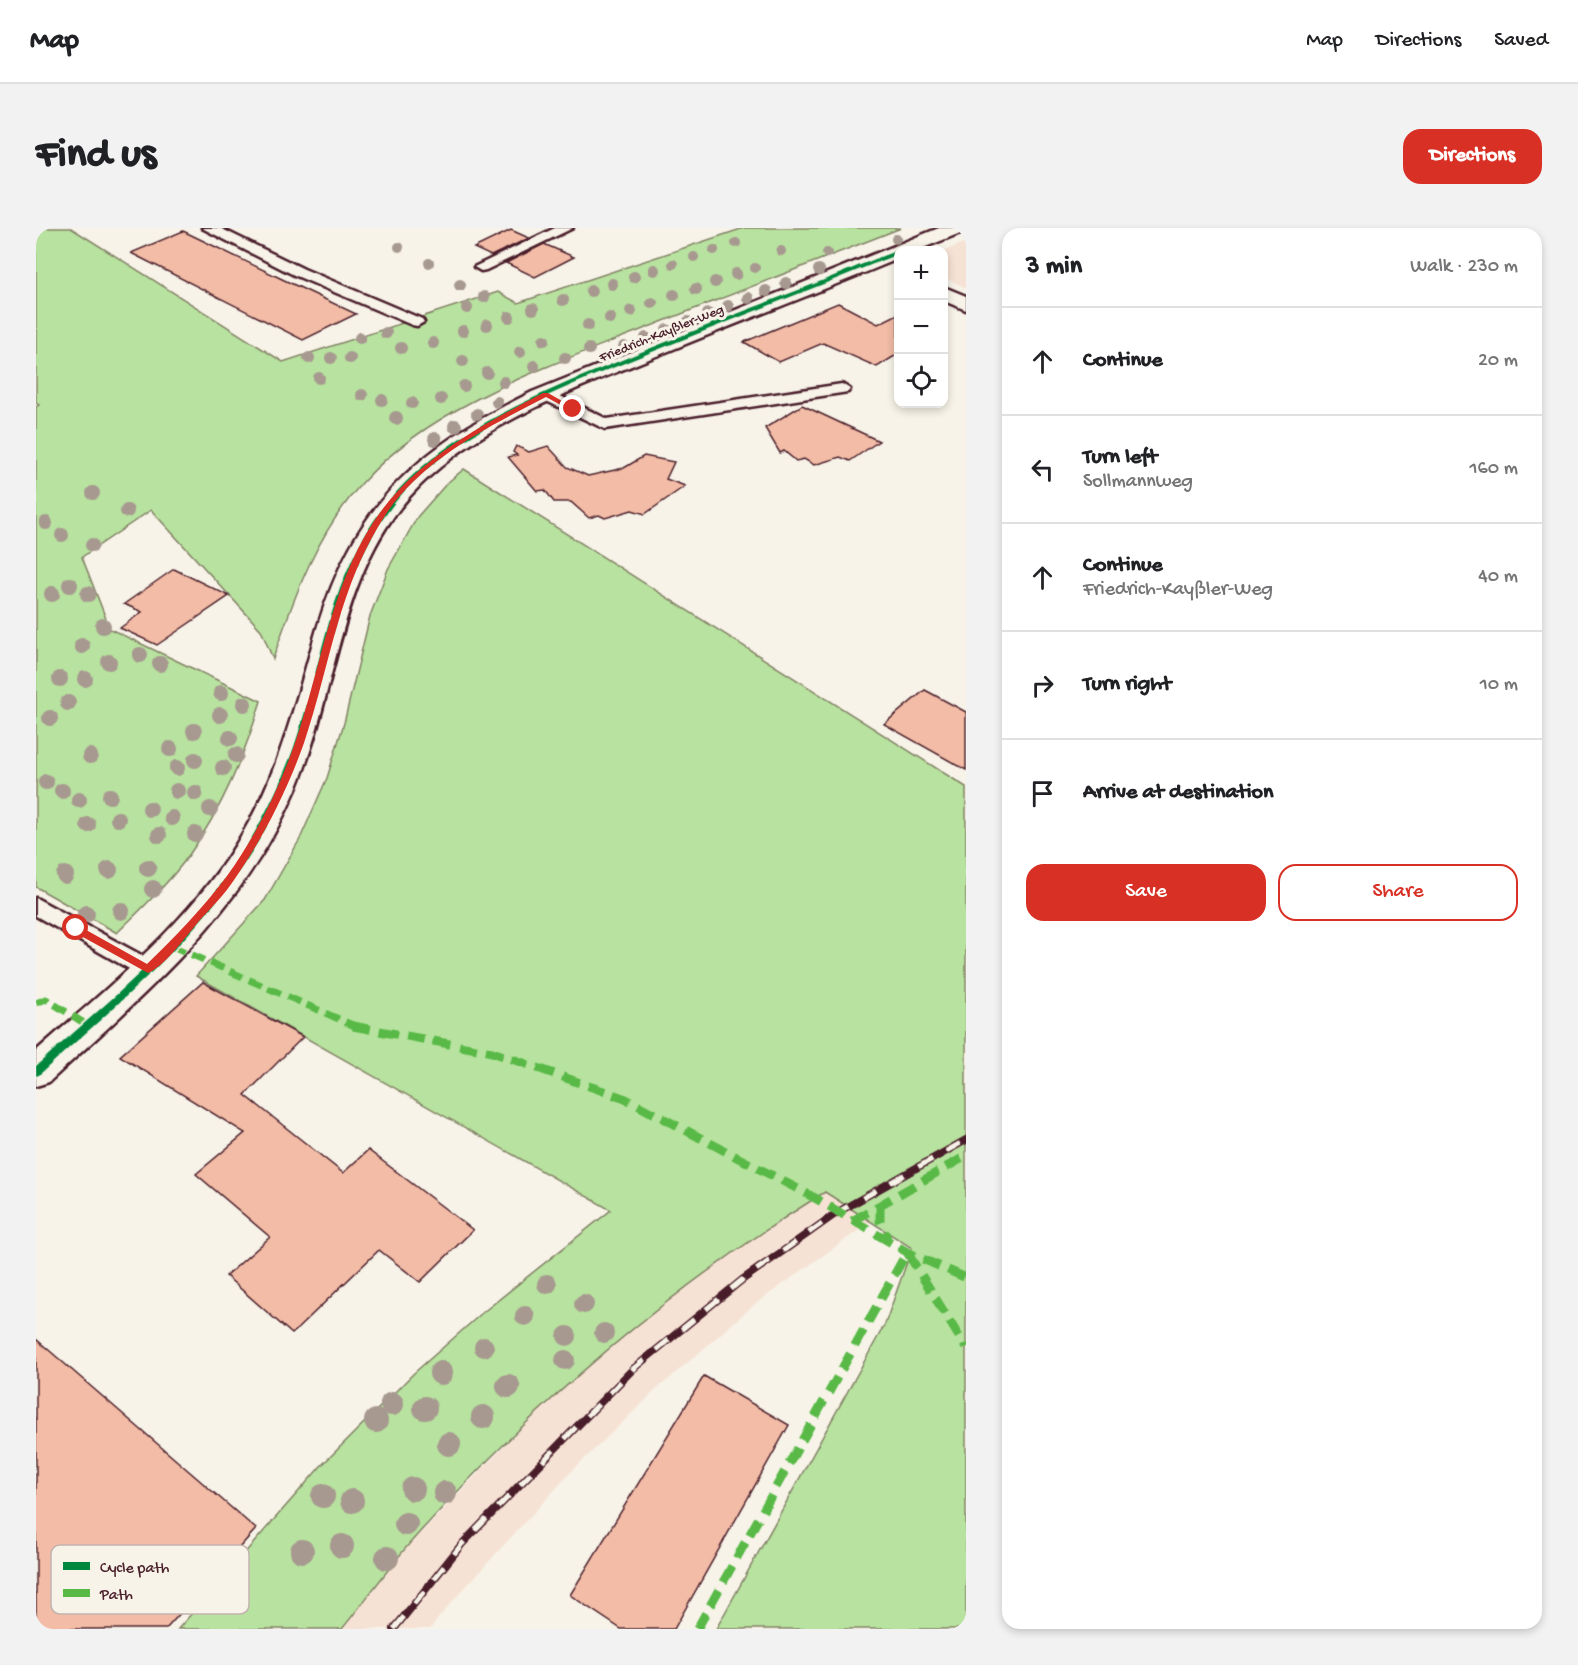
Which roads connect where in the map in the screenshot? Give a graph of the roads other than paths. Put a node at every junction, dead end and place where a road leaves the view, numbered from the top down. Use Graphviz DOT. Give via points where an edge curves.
graph roads {
  1 [pos="209,228"];
  2 [pos="566,228"];
  3 [pos="956,228"];
  4 [pos="912,246"];
  5 [pos="894,254"];
  6 [pos="878,261"];
  7 [pos="481,267"];
  8 [pos="894,269"];
  9 [pos="948,295"];
  10 [pos="966,304"];
  11 [pos="417,322"];
  12 [pos="842,389"];
  13 [pos="546,395"];
  14 [pos="36,906"];
  15 [pos="148,969"];
  16 [pos="36,1072"];
  1 -- 11 [label="lane" via="299,272"];
  2 -- 7 [label="lane"];
  3 -- 4 [label="street, Friedrich-Kayßler-Weg"];
  5 -- 6 [label="street, Friedrich-Kayßler-Weg"];
  6 -- 8 [label="street"];
  6 -- 13 [label="street, Friedrich-Kayßler-Weg"];
  9 -- 10 [label="street"];
  12 -- 13 [label="lane" via="605,424"];
  13 -- 15 [label="street, Friedrich-Kayßler-Weg" via="492,422 442,454 383,513 342,594 282,788 250,849 223,888"];
  14 -- 15 [label="lane"];
  15 -- 16 [label="street, Friedrich-Kayßler-Weg"];
}
